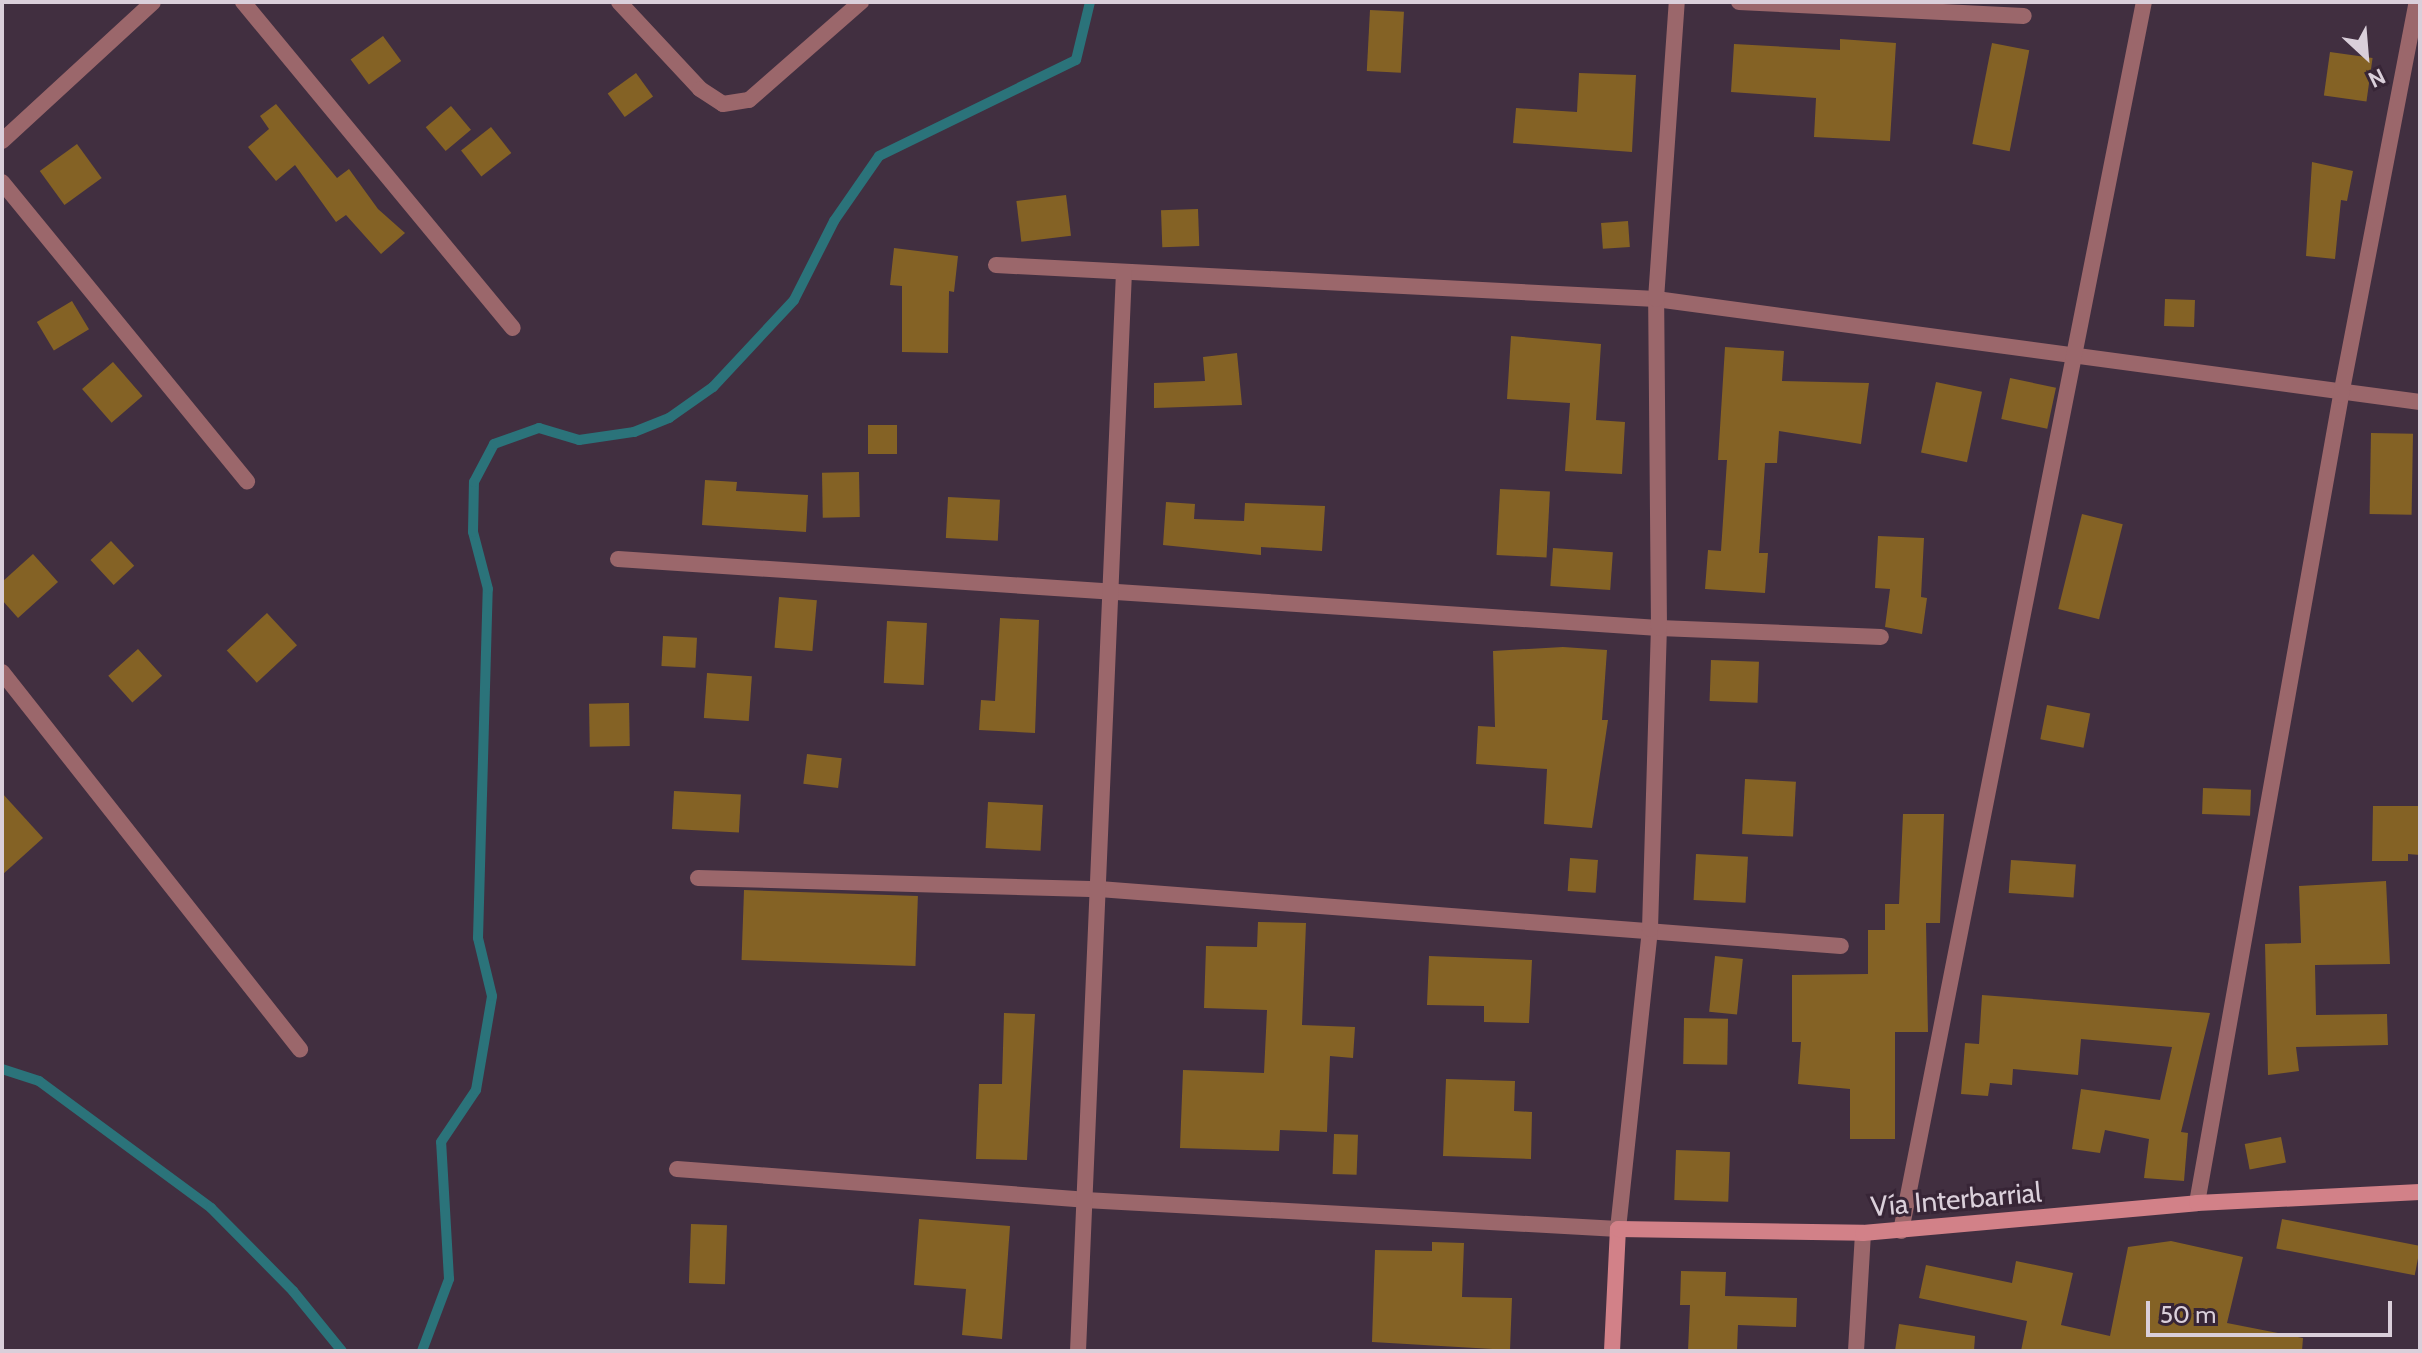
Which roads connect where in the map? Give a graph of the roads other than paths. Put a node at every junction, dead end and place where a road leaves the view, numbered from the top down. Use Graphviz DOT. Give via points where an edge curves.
graph roads {
  1 [pos="153,2"];
  2 [pos="243,2"];
  3 [pos="619,2"];
  4 [pos="861,2"];
  5 [pos="1677,2"];
  6 [pos="1739,2"];
  7 [pos="2144,2"];
  8 [pos="2417,2"];
  9 [pos="2024,16"];
  10 [pos="2,141"];
  11 [pos="2,182"];
  12 [pos="996,265"];
  13 [pos="1124,273"];
  14 [pos="1656,299"];
  15 [pos="513,328"];
  16 [pos="2073,354"];
  17 [pos="2341,395"];
  18 [pos="2420,402"];
  19 [pos="247,481"];
  20 [pos="618,559"];
  21 [pos="1112,593"];
  22 [pos="1659,628"];
  23 [pos="1881,637"];
  24 [pos="2,672"];
  25 [pos="698,878"];
  26 [pos="1099,889"];
  27 [pos="1650,929"];
  28 [pos="1841,946"];
  29 [pos="300,1050"];
  30 [pos="677,1169"];
  31 [pos="2420,1192"];
  32 [pos="1085,1200"];
  33 [pos="2197,1203"];
  34 [pos="1618,1229"];
  35 [pos="1901,1231"];
  36 [pos="1863,1233"];
  37 [pos="1078,1351"];
  38 [pos="1612,1351"];
  39 [pos="1856,1351"];
  1 -- 10 [label="street"];
  2 -- 15 [label="street"];
  3 -- 4 [label="street" via="700,89 723,104 749,100"];
  5 -- 14 [label="street"];
  6 -- 9 [label="street"];
  7 -- 16 [label="street"];
  8 -- 17 [label="street"];
  11 -- 19 [label="street"];
  12 -- 13 [label="street"];
  13 -- 14 [label="street"];
  13 -- 21 [label="street"];
  14 -- 16 [label="street"];
  14 -- 22 [label="street"];
  16 -- 17 [label="street"];
  16 -- 35 [label="street"];
  17 -- 18 [label="street"];
  17 -- 33 [label="street"];
  20 -- 21 [label="street"];
  21 -- 22 [label="street"];
  21 -- 26 [label="street"];
  22 -- 23 [label="street"];
  22 -- 27 [label="street"];
  24 -- 29 [label="street"];
  25 -- 26 [label="street"];
  26 -- 27 [label="street"];
  26 -- 32 [label="street"];
  27 -- 28 [label="street"];
  27 -- 34 [label="street"];
  30 -- 32 [label="street"];
  31 -- 33 [label="main road, Vía Interbarrial"];
  32 -- 34 [label="street"];
  32 -- 37 [label="street"];
  33 -- 35 [label="main road, Vía Interbarrial"];
  34 -- 36 [label="main road, Vía Interbarrial"];
  34 -- 38 [label="main road"];
  35 -- 36 [label="main road, Vía Interbarrial"];
  36 -- 39 [label="street"];
}
